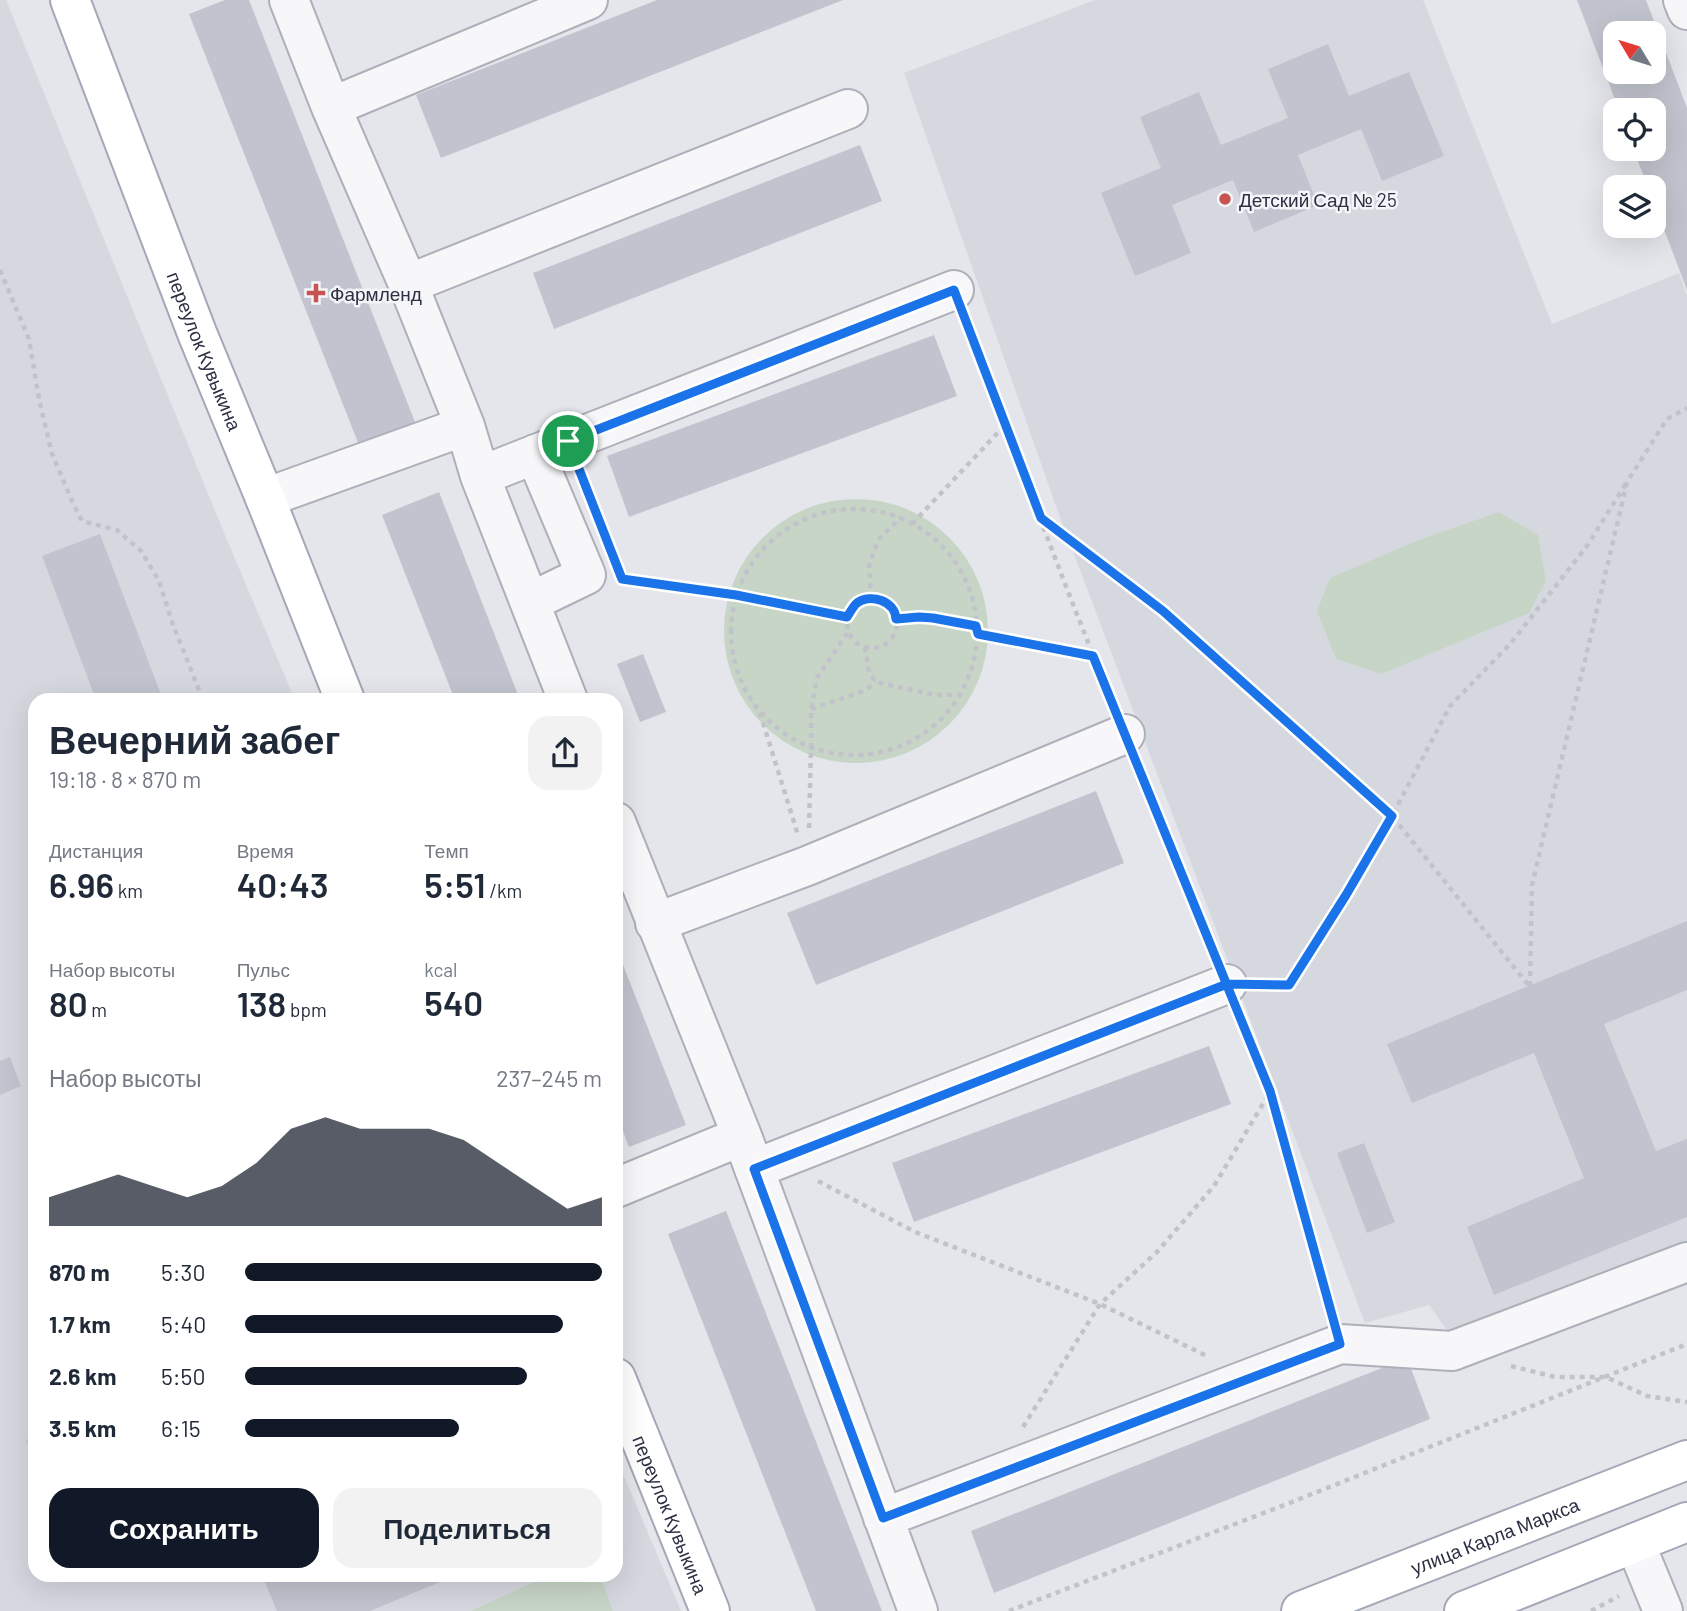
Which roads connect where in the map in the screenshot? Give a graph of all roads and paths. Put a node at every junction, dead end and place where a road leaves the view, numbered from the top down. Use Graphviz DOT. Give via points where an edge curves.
graph roads {
  1 [pos="70,0"];
  2 [pos="289,0"];
  3 [pos="588,0"];
  4 [pos="1683,0"];
  5 [pos="1687,10"];
  6 [pos="331,107"];
  7 [pos="848,109"];
  8 [pos="0,270"];
  9 [pos="408,284"];
  10 [pos="954,290"];
  11 [pos="1687,408"];
  12 [pos="1006,424"];
  13 [pos="465,426"];
  14 [pos="535,454"];
  15 [pos="481,476"];
  16 [pos="1628,482"];
  17 [pos="265,498"];
  18 [pos="901,517"];
  19 [pos="1041,518"];
  20 [pos="912,524"];
  21 [pos="617,566"];
  22 [pos="736,595"];
  23 [pos="871,598"];
  24 [pos="530,601"];
  25 [pos="847,617"];
  26 [pos="896,619"];
  27 [pos="976,626"];
  28 [pos="848,632"];
  29 [pos="978,634"];
  30 [pos="866,647"];
  31 [pos="1093,656"];
  32 [pos="876,682"];
  33 [pos="200,693"];
  34 [pos="342,693"];
  35 [pos="565,693"];
  36 [pos="959,695"];
  37 [pos="811,709"];
  38 [pos="759,712"];
  39 [pos="1125,734"];
  40 [pos="811,747"];
  41 [pos="1392,816"];
  42 [pos="623,840"];
  43 [pos="807,866"];
  44 [pos="655,923"];
  45 [pos="1227,984"];
  46 [pos="1270,1091"];
  47 [pos="758,1155"];
  48 [pos="623,1186"];
  49 [pos="1687,1262"];
  50 [pos="1100,1304"];
  51 [pos="1340,1344"];
  52 [pos="1687,1344"];
  53 [pos="1504,1365"];
  54 [pos="1606,1377"];
  55 [pos="1250,1378"];
  56 [pos="623,1395"];
  57 [pos="1687,1402"];
  58 [pos="1019,1431"];
  59 [pos="1687,1460"];
  60 [pos="883,1518"];
  61 [pos="1687,1522"];
  62 [pos="1635,1543"];
  63 [pos="710,1611"];
  64 [pos="918,1611"];
  65 [pos="1009,1611"];
  66 [pos="1301,1611"];
  67 [pos="1464,1611"];
  68 [pos="1663,1611"];
  1 -- 17 [label="main road, переулок Кувыкина"];
  2 -- 6 [label="lane"];
  3 -- 6 [label="lane"];
  4 -- 5 [label="lane"];
  6 -- 9 [label="lane"];
  7 -- 9 [label="lane"];
  8 -- 33 [label="path" via="29,339 52,454 72,501 82,521 117,530 141,551 159,581"];
  9 -- 13 [label="lane"];
  10 -- 12 [label="path"];
  10 -- 14 [label="lane"];
  11 -- 16 [label="path" via="1667,419"];
  12 -- 19 [label="path"];
  12 -- 20 [label="path"];
  13 -- 15 [label="lane"];
  13 -- 17 [label="lane"];
  14 -- 15 [label="lane"];
  14 -- 24 [label="lane" via="586,575"];
  15 -- 24 [label="lane"];
  16 -- 41 [label="path" via="1587,546 1511,643 1451,706"];
  16 -- 41 [label="path" via="1532,885 1530,987"];
  17 -- 34 [label="main road, переулок Кувыкина"];
  18 -- 20 [label="path"];
  18 -- 22 [label="path" via="865,508 828,510 794,523 764,546"];
  18 -- 23 [label="path" via="878,540 869,566"];
  19 -- 31 [label="path"];
  19 -- 41 [label="path" via="1163,611"];
  20 -- 27 [label="path" via="933,536 957,564 973,597"];
  21 -- 22 [label="path" via="622,579"];
  22 -- 25 [label="path"];
  22 -- 38 [label="path" via="730,648 741,684"];
  23 -- 25 [label="path" via="856,604"];
  23 -- 26 [label="path" via="886,602"];
  24 -- 35 [label="lane"];
  25 -- 28 [label="path"];
  26 -- 27 [label="path" via="933,618"];
  26 -- 30 [label="path" via="897,630 888,643"];
  27 -- 29 [label="path"];
  28 -- 30 [label="path" via="858,645"];
  28 -- 37 [label="path" via="817,678"];
  29 -- 31 [label="path"];
  29 -- 36 [label="path" via="971,671"];
  30 -- 32 [label="path" via="869,672"];
  31 -- 39 [label="path"];
  32 -- 36 [label="path" via="935,695"];
  32 -- 37 [label="path" via="864,691"];
  36 -- 40 [label="path" via="929,730 897,748 860,756"];
  37 -- 40 [label="path"];
  38 -- 40 [label="path" via="789,738"];
  38 -- 43 [label="path"];
  39 -- 43 [label="lane"];
  39 -- 45 [label="path"];
  40 -- 43 [label="path"];
  41 -- 45 [label="path" via="1289,985"];
  42 -- 44 [label="lane"];
  43 -- 44 [label="lane"];
  44 -- 47 [label="lane"];
  45 -- 46 [label="path"];
  45 -- 47 [label="lane"];
  46 -- 50 [label="path" via="1214,1186 1157,1252"];
  46 -- 51 [label="path"];
  47 -- 48 [label="lane"];
  47 -- 50 [label="path" via="915,1232"];
  47 -- 60 [label="lane"];
  49 -- 51 [label="lane" via="1452,1351"];
  50 -- 55 [label="path"];
  50 -- 58 [label="path"];
  51 -- 55 [label="lane"];
  52 -- 54 [label="path"];
  53 -- 54 [label="path" via="1555,1377"];
  54 -- 57 [label="path" via="1647,1396"];
  54 -- 65 [label="path"];
  55 -- 60 [label="lane"];
  56 -- 63 [label="main road, переулок Кувыкина"];
  59 -- 66 [label="main road, улица Карла Маркса"];
  60 -- 64 [label="lane"];
  61 -- 62 [label="main road"];
  62 -- 67 [label="main road"];
  62 -- 68 [label="lane"];
}
